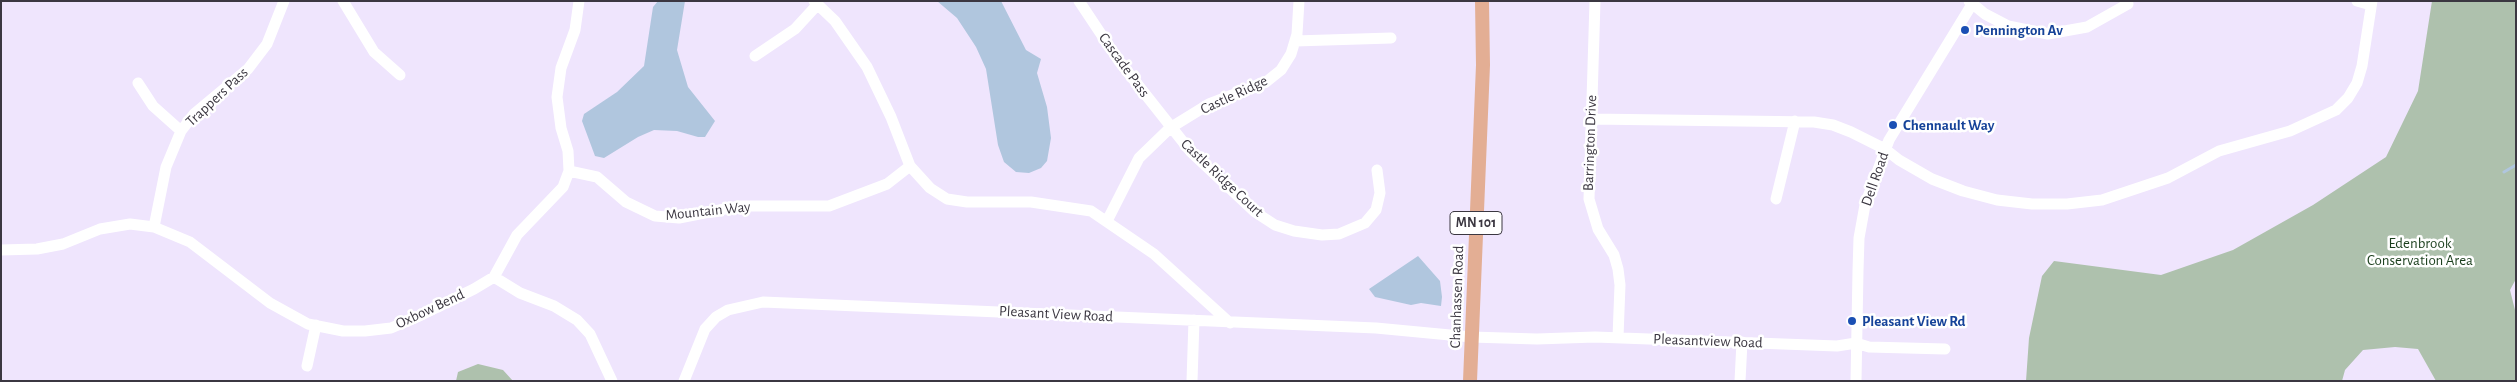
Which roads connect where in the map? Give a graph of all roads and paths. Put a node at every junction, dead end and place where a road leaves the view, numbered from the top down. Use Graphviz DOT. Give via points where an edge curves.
graph roads {
  1 [pos="284,1"];
  2 [pos="344,1"];
  3 [pos="579,1"];
  4 [pos="1079,1"];
  5 [pos="1299,1"];
  6 [pos="1482,1"];
  7 [pos="1490,1"];
  8 [pos="1595,1"];
  9 [pos="2357,1"];
  10 [pos="1972,2"];
  11 [pos="816,3"];
  12 [pos="2372,3"];
  13 [pos="2128,4"];
  14 [pos="1391,38"];
  15 [pos="1295,41"];
  16 [pos="755,56"];
  17 [pos="1483,65"];
  18 [pos="400,75"];
  19 [pos="138,83"];
  20 [pos="1591,119"];
  21 [pos="1794,121"];
  22 [pos="1170,128"];
  23 [pos="181,131"];
  24 [pos="1885,149"];
  25 [pos="910,166"];
  26 [pos="569,170"];
  27 [pos="1377,170"];
  28 [pos="1776,199"];
  29 [pos="1106,221"];
  30 [pos="154,227"];
  31 [pos="1,250"];
  32 [pos="494,277"];
  33 [pos="1194,320"];
  34 [pos="1230,323"];
  35 [pos="316,325"];
  36 [pos="1471,337"];
  37 [pos="1618,338"];
  38 [pos="1742,342"];
  39 [pos="1856,343"];
  40 [pos="1945,349"];
  41 [pos="306,366"];
  42 [pos="612,381"];
  43 [pos="684,381"];
  44 [pos="1192,381"];
  45 [pos="1470,381"];
  46 [pos="1740,381"];
  47 [pos="1856,381"];
  1 -- 23 [label="street, Trappers Pass" via="267,44 258,56 194,114"];
  2 -- 18 [label="street" via="374,52"];
  3 -- 26 [label="street" via="575,30 561,68 557,97"];
  4 -- 22 [label="street, Cascade Pass"];
  5 -- 15 [label="street, Castle Ridge"];
  6 -- 17 [label="main road, MN 101"];
  7 -- 17 [label="main road, MN 101"];
  8 -- 20 [label="street, Barrington Drive"];
  9 -- 12 [label="street"];
  10 -- 13 [label="street" via="1985,14 2008,26 2048,34 2087,27"];
  10 -- 24 [label="street, Dell Road"];
  11 -- 16 [label="street" via="795,30"];
  11 -- 25 [label="street" via="835,21 866,67 891,117"];
  12 -- 24 [label="street" via="2357,83 2336,110 2290,131 2219,151 2136,191 2102,200 2067,204 1997,200 1963,192 1932,179"];
  14 -- 15 [label="street"];
  15 -- 22 [label="street, Castle Ridge" via="1281,70 1266,82 1209,104"];
  17 -- 36 [label="main road, Chanhassen Road / MN 101"];
  19 -- 23 [label="street" via="152,106"];
  20 -- 21 [label="street"];
  20 -- 37 [label="street, Barrington Drive" via="1589,199 1598,229 1614,255 1618,269"];
  21 -- 24 [label="street" via="1833,125"];
  21 -- 28 [label="street"];
  22 -- 27 [label="street, Castle Ridge Court" via="1255,212 1294,232 1339,234 1365,223 1376,210 1380,193"];
  22 -- 29 [label="street, Castle Ridge" via="1139,158"];
  23 -- 30 [label="street, Trappers Pass" via="166,167"];
  24 -- 39 [label="street, Dell Road" via="1865,204 1859,238"];
  25 -- 26 [label="street, Mountain Way" via="887,184 829,206 740,206 679,218 656,216 626,202 597,178"];
  25 -- 29 [label="street" via="930,188 947,199 1066,206 1091,211"];
  26 -- 32 [label="street" via="563,187 517,235"];
  29 -- 34 [label="street" via="1154,254"];
  30 -- 31 [label="street, Oxbow Bend" via="130,224 100,229 63,244"];
  30 -- 35 [label="street, Oxbow Bend" via="190,242 270,303 308,324"];
  32 -- 35 [label="street, Oxbow Bend" via="391,328 343,331"];
  32 -- 42 [label="street" via="578,320 590,334"];
  33 -- 34 [label="street, Pleasant View Road"];
  33 -- 43 [label="street, Pleasant View Road" via="762,302 728,310 716,317 705,329"];
  33 -- 44 [label="street"];
  34 -- 36 [label="street, Pleasant View Road" via="1376,328"];
  35 -- 41 [label="street"];
  36 -- 37 [label="street, Pleasantview Road"];
  36 -- 45 [label="main road, Chanhassen Road / MN 101"];
  37 -- 38 [label="street, Pleasantview Road"];
  38 -- 39 [label="street, Pleasantview Road" via="1837,346"];
  38 -- 46 [label="street"];
  39 -- 40 [label="street, Pleasantview Road" via="1869,347"];
  39 -- 47 [label="street, Dell Road"];
}
